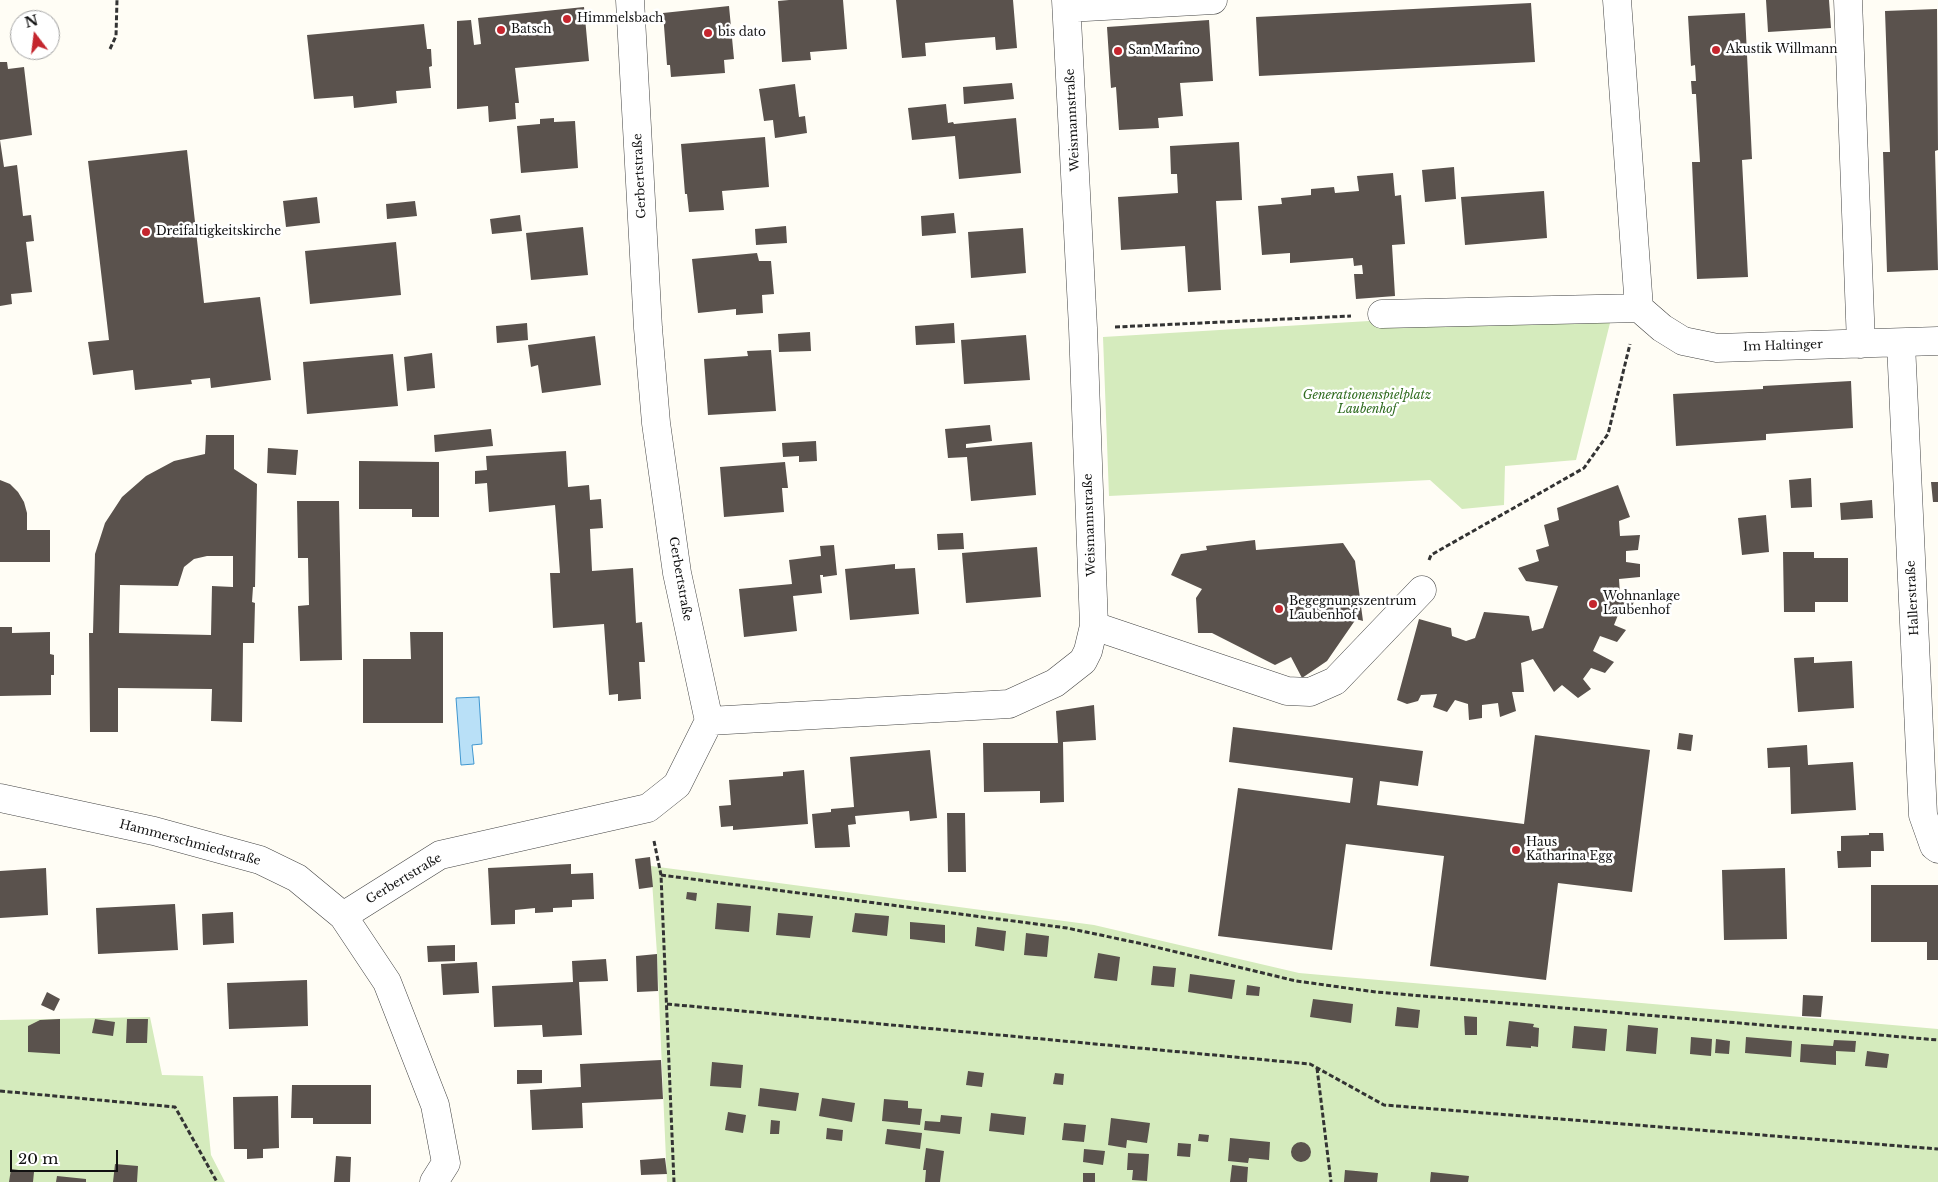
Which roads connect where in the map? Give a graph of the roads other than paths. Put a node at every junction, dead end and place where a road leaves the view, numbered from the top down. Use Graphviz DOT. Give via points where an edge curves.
graph roads {
  1 [pos="630,0"];
  2 [pos="1213,0"];
  3 [pos="1617,0"];
  4 [pos="1848,0"];
  5 [pos="1067,4"];
  6 [pos="1639,308"];
  7 [pos="1382,314"];
  8 [pos="1938,341"];
  9 [pos="1861,344"];
  10 [pos="1901,344"];
  11 [pos="1422,590"];
  12 [pos="1094,626"];
  13 [pos="709,721"];
  14 [pos="0,798"];
  15 [pos="1938,848"];
  16 [pos="343,916"];
  17 [pos="434,1182"];
  1 -- 13 [label="street, Gerbertstraße" via="656,422 677,573"];
  2 -- 5 [label="street"];
  3 -- 6 [label="street"];
  4 -- 9 [label="street"];
  5 -- 12 [label="street, Weismannstraße"];
  6 -- 7 [label="street"];
  6 -- 9 [label="street, Im Haltinger" via="1683,341 1717,348"];
  8 -- 10 [label="street, Im Haltinger"];
  9 -- 10 [label="street, Im Haltinger"];
  10 -- 15 [label="street, Hallerstraße" via="1923,815 1934,846"];
  11 -- 12 [label="street" via="1335,681 1310,692 1287,691"];
  12 -- 13 [label="street, Weismannstraße" via="1083,661 1056,684 1009,704"];
  13 -- 16 [label="street, Gerbertstraße" via="678,785 648,808 440,855"];
  14 -- 16 [label="street, Hammerschmiedstraße" via="154,831 260,860 297,878"];
  16 -- 17 [label="street, Hammerschmiedstraße" via="387,982 435,1104 446,1163"];
}
